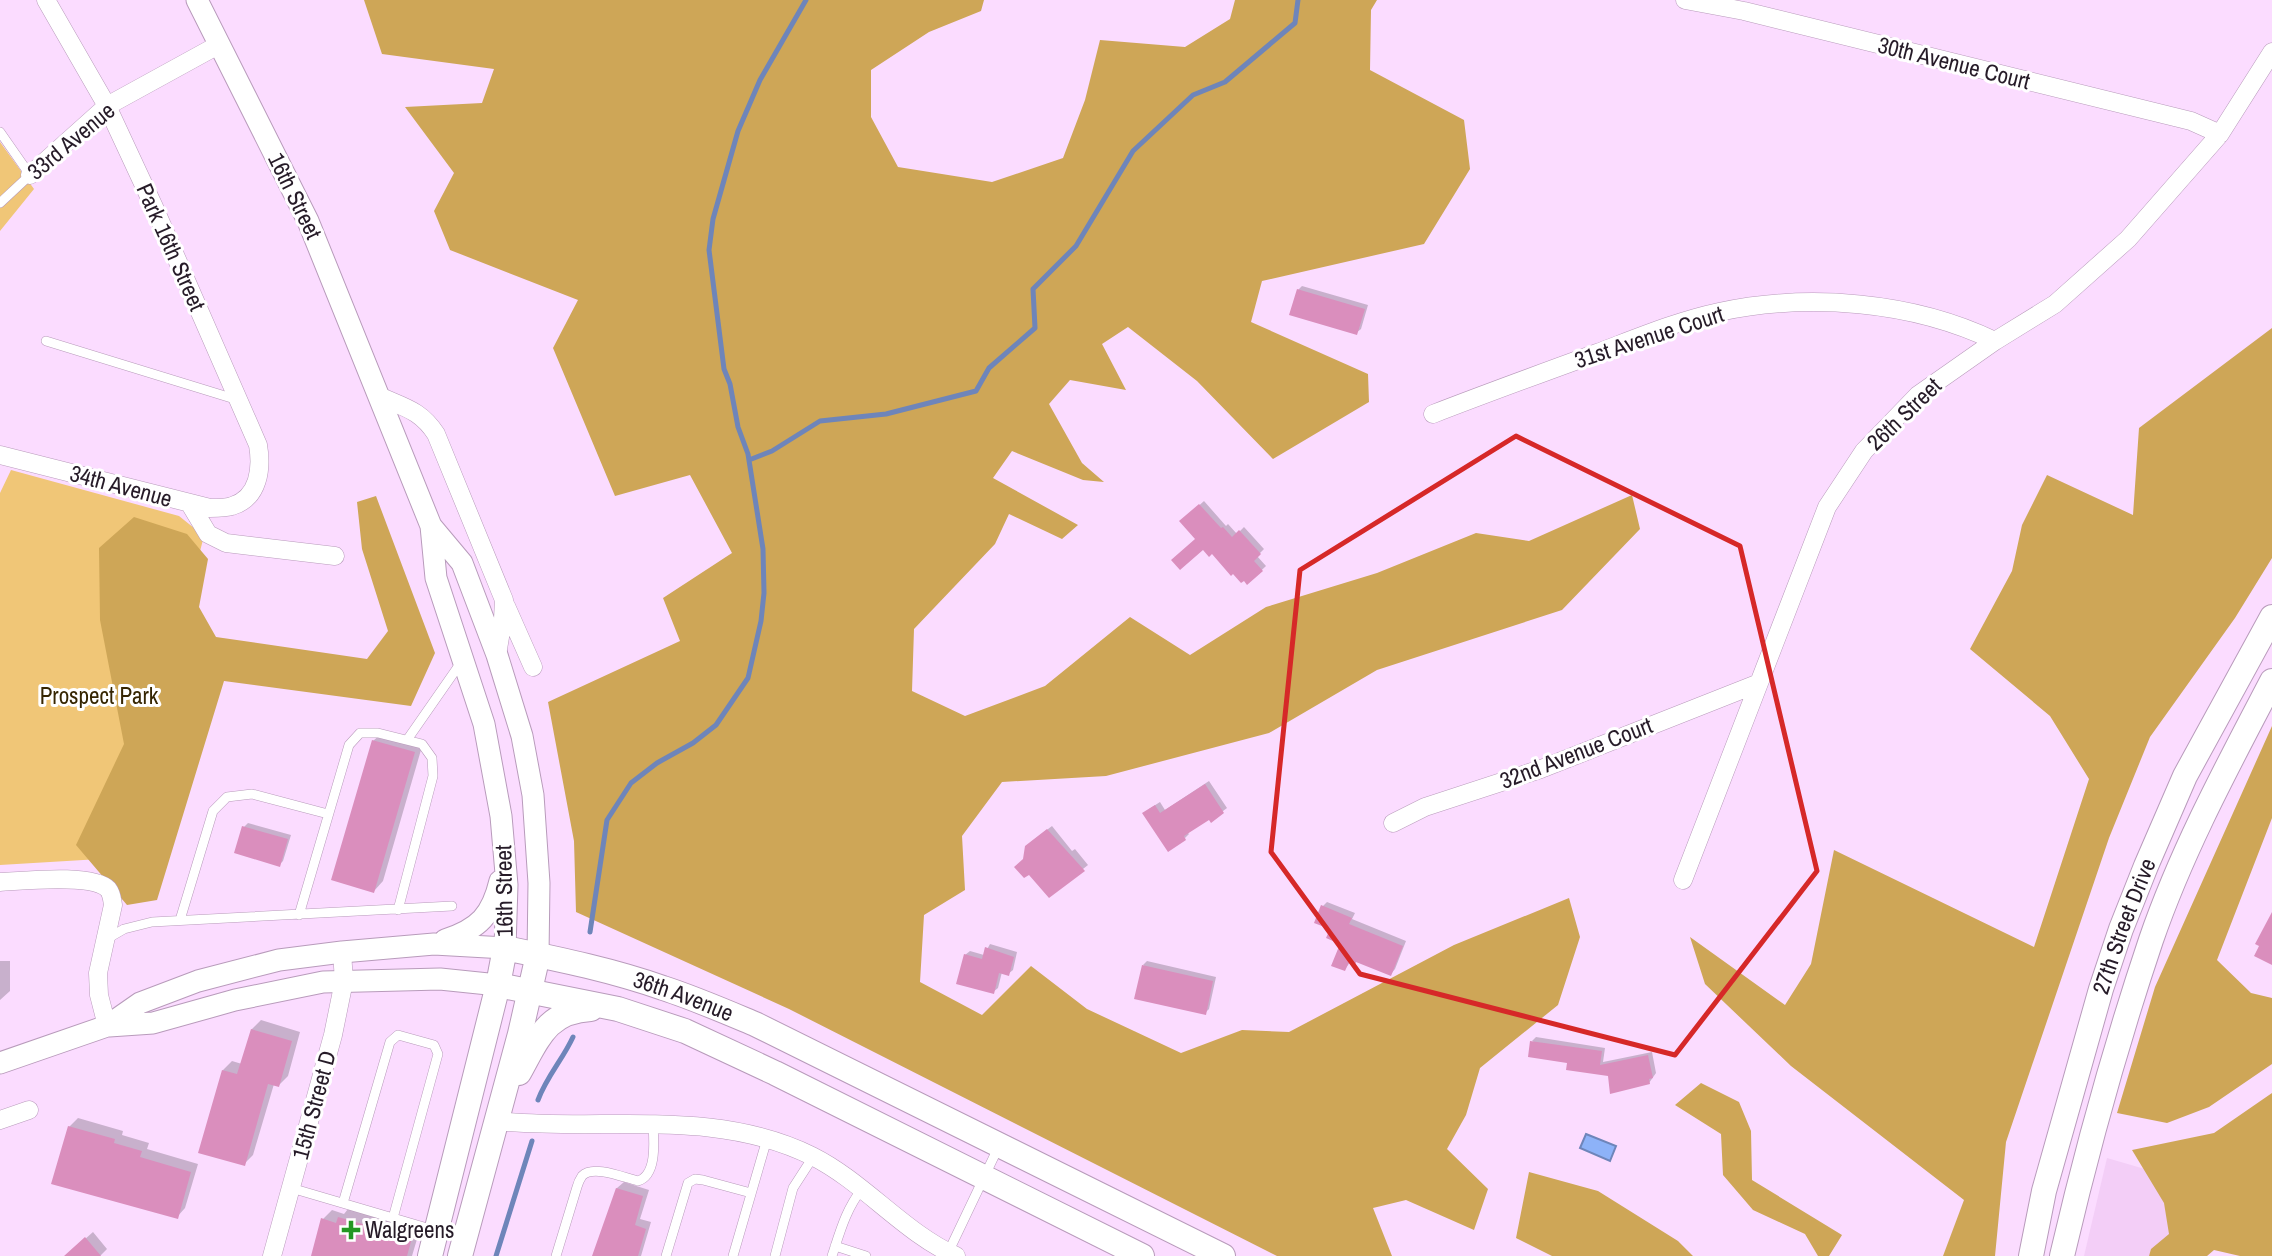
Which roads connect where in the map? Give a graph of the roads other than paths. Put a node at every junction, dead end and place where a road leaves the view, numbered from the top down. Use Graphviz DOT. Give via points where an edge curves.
graph roads {
  1 [pos="46,0"];
  2 [pos="197,0"];
  3 [pos="1685,0"];
  4 [pos="220,44"];
  5 [pos="2272,52"];
  6 [pos="107,106"];
  7 [pos="0,132"];
  8 [pos="2220,134"];
  9 [pos="30,175"];
  10 [pos="0,203"];
  11 [pos="47,341"];
  12 [pos="1995,341"];
  13 [pos="381,397"];
  14 [pos="238,400"];
  15 [pos="1433,414"];
  16 [pos="0,455"];
  17 [pos="243,501"];
  18 [pos="190,504"];
  19 [pos="430,526"];
  20 [pos="335,556"];
  21 [pos="503,600"];
  22 [pos="2272,617"];
  23 [pos="498,655"];
  24 [pos="463,660"];
  25 [pos="533,667"];
  26 [pos="2272,681"];
  27 [pos="1759,683"];
  28 [pos="407,740"];
  29 [pos="328,814"];
  30 [pos="502,816"];
  31 [pos="1393,822"];
  32 [pos="1682,880"];
  33 [pos="0,882"];
  34 [pos="453,906"];
  35 [pos="398,910"];
  36 [pos="299,915"];
  37 [pos="180,920"];
  38 [pos="106,940"];
  39 [pos="434,944"];
  40 [pos="505,948"];
  41 [pos="342,951"];
  42 [pos="538,955"];
  43 [pos="344,981"];
  44 [pos="498,985"];
  45 [pos="530,991"];
  46 [pos="618,1009"];
  47 [pos="107,1026"];
  48 [pos="0,1063"];
  49 [pos="29,1110"];
  50 [pos="498,1114"];
  51 [pos="0,1120"];
  52 [pos="653,1125"];
  53 [pos="767,1139"];
  54 [pos="999,1146"];
  55 [pos="813,1157"];
  56 [pos="984,1178"];
  57 [pos="291,1188"];
  58 [pos="863,1189"];
  59 [pos="751,1194"];
  60 [pos="343,1203"];
  61 [pos="393,1218"];
  62 [pos="436,1231"];
  63 [pos="835,1245"];
  64 [pos="950,1255"];
  65 [pos="272,1256"];
  66 [pos="430,1256"];
  67 [pos="460,1256"];
  68 [pos="556,1256"];
  69 [pos="666,1256"];
  70 [pos="733,1256"];
  71 [pos="775,1256"];
  72 [pos="832,1256"];
  73 [pos="866,1256"];
  74 [pos="1142,1256"];
  75 [pos="1223,1256"];
  76 [pos="2031,1256"];
  77 [pos="2062,1256"];
  1 -- 6 [label="street, Park 16th Street"];
  2 -- 4 [label="street, 16th Street"];
  3 -- 8 [label="street, 30th Avenue Court" via="2191,121"];
  4 -- 6 [label="street, 33rd Avenue"];
  4 -- 13 [label="street, 16th Street" via="308,221"];
  5 -- 8 [label="street, 26th Street"];
  6 -- 9 [label="street, 33rd Avenue"];
  6 -- 14 [label="street, Park 16th Street"];
  7 -- 9 [label="lane"];
  8 -- 12 [label="street, 26th Street" via="2128,239 2055,304"];
  9 -- 10 [label="lane, 33rd Avenue"];
  11 -- 14 [label="lane"];
  12 -- 15 [label="street, 31st Avenue Court" via="1964,326 1902,310 1815,303 1757,307 1671,325"];
  12 -- 27 [label="street, 26th Street" via="1918,395 1864,451 1827,507"];
  13 -- 19 [label="street, 16th Street"];
  13 -- 21 [label="street, 16th Street" via="427,420"];
  14 -- 17 [label="street, Park 16th Street" via="261,461 258,480"];
  16 -- 18 [label="street, 34th Avenue"];
  17 -- 18 [label="street, 34th Avenue" via="232,507"];
  18 -- 20 [label="street" via="208,534 226,543"];
  19 -- 23 [label="street, 16th Street" via="462,563"];
  19 -- 24 [label="street, 16th Street" via="436,578"];
  21 -- 23 [label="street, 16th Street"];
  21 -- 25 [label="street, 16th Street"];
  22 -- 76 [label="main road, 27th Street Drive" via="2190,765 2121,929 2044,1191"];
  23 -- 42 [label="street, 16th Street" via="522,736 533,795"];
  24 -- 28 [label="lane"];
  24 -- 30 [label="street, 16th Street" via="484,724"];
  26 -- 77 [label="main road, 27th Street Drive" via="2215,791 2152,939 2093,1126"];
  27 -- 31 [label="street, 32nd Avenue Court"];
  27 -- 32 [label="street, 26th Street"];
  28 -- 29 [label="lane" via="360,733 349,745"];
  28 -- 35 [label="lane" via="422,744 432,758 433,776"];
  29 -- 36 [label="lane"];
  29 -- 37 [label="lane" via="252,794 227,797 214,811"];
  30 -- 39 [label="street" via="501,874 494,905 470,931"];
  30 -- 40 [label="street, 16th Street" via="508,885"];
  33 -- 38 [label="street" via="98,883 112,895"];
  34 -- 35 [label="lane"];
  35 -- 36 [label="lane"];
  36 -- 37 [label="lane"];
  37 -- 38 [label="lane" via="124,929"];
  38 -- 47 [label="street" via="98,973"];
  39 -- 40 [label="street, 36th Avenue"];
  39 -- 41 [label="street, 36th Avenue"];
  40 -- 42 [label="main road, 36th Avenue"];
  40 -- 44 [label="main road, 16th Street"];
  41 -- 43 [label="street, 15th Street D"];
  41 -- 47 [label="street, 36th Avenue" via="279,960 198,981 140,1003"];
  42 -- 45 [label="main road, 16th Street"];
  42 -- 54 [label="main road, 36th Avenue" via="632,978 755,1024"];
  43 -- 44 [label="street, 36th Avenue" via="440,979"];
  43 -- 47 [label="street, 36th Avenue" via="267,992 153,1024"];
  43 -- 57 [label="street, 15th Street D"];
  44 -- 45 [label="main road, 36th Avenue"];
  44 -- 62 [label="main road, 16th Street"];
  45 -- 46 [label="main road, 36th Avenue"];
  45 -- 50 [label="main road, 16th Street"];
  46 -- 50 [label="main road" via="572,1011 552,1021"];
  46 -- 56 [label="main road, 36th Avenue" via="720,1047"];
  47 -- 48 [label="street, 36th Avenue"];
  49 -- 51 [label="street"];
  50 -- 52 [label="street" via="528,1125"];
  50 -- 67 [label="main road, 16th Street"];
  52 -- 53 [label="street" via="707,1126"];
  52 -- 68 [label="lane" via="652,1159 644,1180 598,1171 582,1176"];
  53 -- 55 [label="street"];
  53 -- 59 [label="lane"];
  54 -- 56 [label="lane"];
  54 -- 75 [label="main road, 36th Avenue"];
  55 -- 58 [label="street"];
  55 -- 71 [label="lane" via="793,1188"];
  56 -- 64 [label="lane"];
  56 -- 74 [label="main road, 36th Avenue"];
  57 -- 60 [label="lane"];
  57 -- 65 [label="street, 15th Street D"];
  58 -- 63 [label="lane" via="853,1200"];
  58 -- 64 [label="street"];
  59 -- 69 [label="lane" via="703,1180 688,1182"];
  59 -- 70 [label="lane"];
  60 -- 61 [label="lane"];
  60 -- 61 [label="lane" via="390,1042 398,1035 434,1045 438,1054"];
  61 -- 62 [label="lane"];
  62 -- 66 [label="main road, 16th Street"];
  63 -- 72 [label="lane"];
  63 -- 73 [label="lane"];
}
